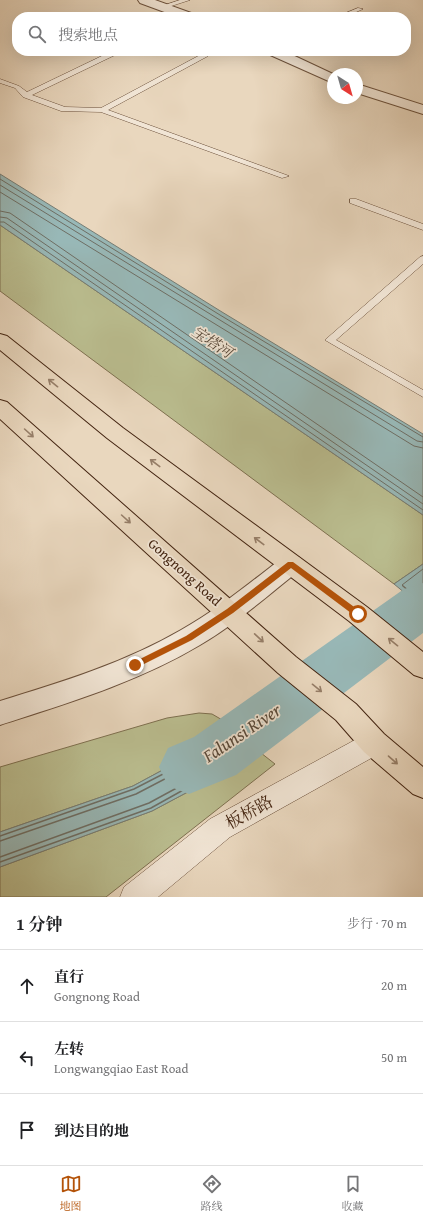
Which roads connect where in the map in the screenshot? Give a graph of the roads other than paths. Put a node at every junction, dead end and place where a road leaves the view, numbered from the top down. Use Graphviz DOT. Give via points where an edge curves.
graph roads {
  1 [pos="144,0"];
  2 [pos="187,0"];
  3 [pos="162,7"];
  4 [pos="360,9"];
  5 [pos="176,12"];
  6 [pos="352,12"];
  7 [pos="103,56"];
  8 [pos="204,56"];
  9 [pos="284,56"];
  10 [pos="327,76"];
  11 [pos="0,81"];
  12 [pos="363,90"];
  13 [pos="26,95"];
  14 [pos="102,110"];
  15 [pos="423,110"];
  16 [pos="285,176"];
  17 [pos="353,201"];
  18 [pos="423,227"];
  19 [pos="423,259"];
  20 [pos="0,340"];
  21 [pos="423,394"];
  22 [pos="0,407"];
  23 [pos="291,564"];
  24 [pos="230,611"];
  25 [pos="423,667"];
  26 [pos="0,713"];
  27 [pos="374,743"];
  28 [pos="423,785"];
  29 [pos="135,897"];
  1 -- 3 [label="street"];
  2 -- 3 [label="lane"];
  3 -- 5 [label="street"];
  4 -- 6 [label="lane"];
  7 -- 13 [label="lane"];
  8 -- 14 [label="lane"];
  9 -- 10 [label="street"];
  11 -- 13 [label="lane" via="16,87"];
  12 -- 15 [label="street"];
  13 -- 14 [label="lane" via="64,109"];
  14 -- 16 [label="lane"];
  17 -- 18 [label="lane"];
  19 -- 21 [label="lane" via="330,340"];
  23 -- 20 [label="main road, one-way" via="115,433"];
  22 -- 24 [label="main road, Gongnong Road, one-way"];
  23 -- 24 [label="street"];
  25 -- 23 [label="main road, one-way"];
  24 -- 26 [label="street" via="189,638 135,665 82,688"];
  24 -- 27 [label="main road, Gongnong Road, one-way" via="287,665 346,712"];
  27 -- 28 [label="main road, Gongnong Road, one-way"];
  27 -- 29 [label="street, 板桥路" via="220,828"];
}
